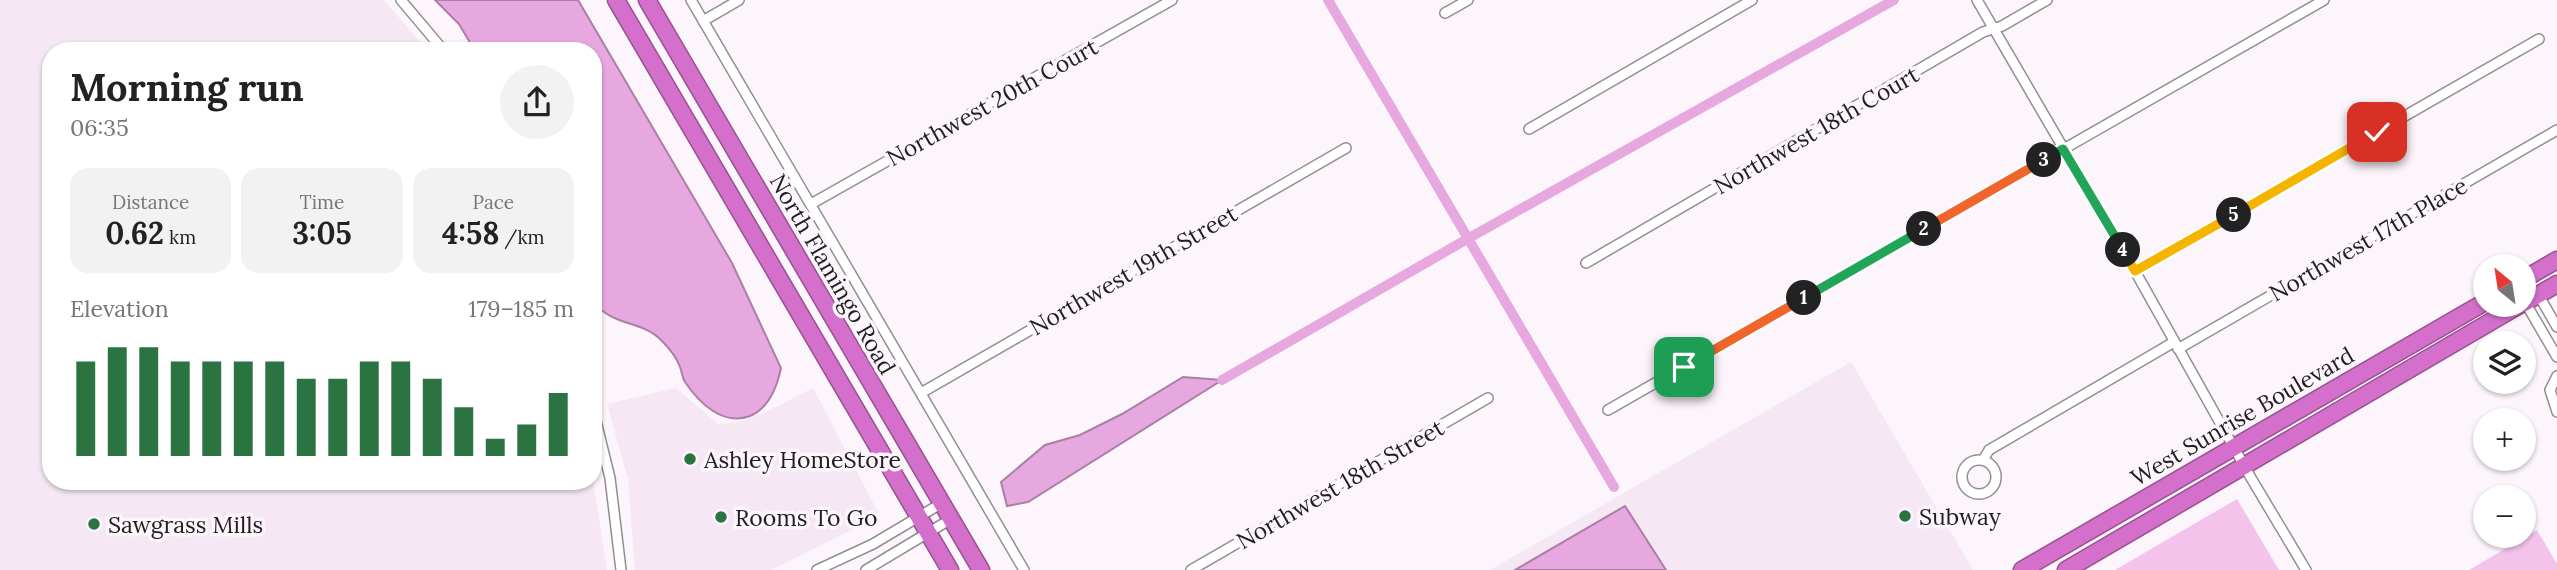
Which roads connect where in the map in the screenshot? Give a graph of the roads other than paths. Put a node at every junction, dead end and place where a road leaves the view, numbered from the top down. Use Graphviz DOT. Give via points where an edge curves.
graph roads {
  1 [pos="401,0"];
  2 [pos="616,0"];
  3 [pos="647,0"];
  4 [pos="691,0"];
  5 [pos="739,0"];
  6 [pos="1172,0"];
  7 [pos="1468,0"];
  8 [pos="1752,0"];
  9 [pos="1977,0"];
  10 [pos="2047,0"];
  11 [pos="2325,0"];
  12 [pos="1445,13"];
  13 [pos="703,21"];
  14 [pos="1993,28"];
  15 [pos="2539,39"];
  16 [pos="436,42"];
  17 [pos="1528,129"];
  18 [pos="2557,130"];
  19 [pos="1346,148"];
  20 [pos="2063,149"];
  21 [pos="811,204"];
  22 [pos="2557,260"];
  23 [pos="1586,263"];
  24 [pos="2135,271"];
  25 [pos="2536,272"];
  26 [pos="2557,284"];
  27 [pos="2536,296"];
  28 [pos="2473,309"];
  29 [pos="2536,309"];
  30 [pos="2536,314"];
  31 [pos="2500,317"];
  32 [pos="2557,327"];
  33 [pos="2553,340"];
  34 [pos="2176,345"];
  35 [pos="2557,356"];
  36 [pos="2557,376"];
  37 [pos="921,393"];
  38 [pos="2554,394"];
  39 [pos="1488,398"];
  40 [pos="1608,410"];
  41 [pos="2557,412"];
  42 [pos="602,446"];
  43 [pos="2235,446"];
  44 [pos="1983,460"];
  45 [pos="2246,466"];
  46 [pos="942,503"];
  47 [pos="919,517"];
  48 [pos="951,519"];
  49 [pos="929,534"];
  50 [pos="621,570"];
  51 [pos="817,570"];
  52 [pos="866,570"];
  53 [pos="950,570"];
  54 [pos="981,570"];
  55 [pos="1024,570"];
  56 [pos="1191,570"];
  57 [pos="2022,570"];
  58 [pos="2066,570"];
  59 [pos="2306,570"];
  1 -- 16 [label="street"];
  2 -- 47 [label="highway, North Flamingo Road"];
  3 -- 46 [label="highway, North Flamingo Road"];
  4 -- 13 [label="street"];
  5 -- 13 [label="street"];
  6 -- 21 [label="street, Northwest 20th Court"];
  7 -- 12 [label="street"];
  8 -- 17 [label="street"];
  9 -- 14 [label="street"];
  10 -- 14 [label="street, Northwest 18th Court"];
  11 -- 20 [label="street"];
  13 -- 21 [label="street"];
  14 -- 20 [label="street"];
  14 -- 23 [label="street, Northwest 18th Court"];
  15 -- 24 [label="street"];
  18 -- 34 [label="street, Northwest 17th Place"];
  19 -- 37 [label="street, Northwest 19th Street"];
  20 -- 24 [label="street"];
  20 -- 40 [label="street"];
  21 -- 37 [label="street"];
  22 -- 25 [label="highway"];
  24 -- 34 [label="street"];
  26 -- 27 [label="highway, West Sunrise Boulevard"];
  28 -- 43 [label="highway, West Sunrise Boulevard"];
  29 -- 32 [label="street"];
  30 -- 33 [label="street"];
  31 -- 45 [label="highway, West Sunrise Boulevard"];
  33 -- 35 [label="street"];
  34 -- 43 [label="street"];
  34 -- 44 [label="street, Northwest 17th Place" via="1989,450"];
  36 -- 38 [label="street" via="2550,390"];
  37 -- 55 [label="street"];
  38 -- 41 [label="street"];
  39 -- 56 [label="street, Northwest 18th Street"];
  42 -- 50 [label="street"];
  43 -- 45 [label="street"];
  43 -- 57 [label="highway, West Sunrise Boulevard"];
  45 -- 58 [label="highway, West Sunrise Boulevard"];
  45 -- 59 [label="street"];
  46 -- 47 [label="street"];
  46 -- 48 [label="highway, North Flamingo Road"];
  47 -- 49 [label="highway, North Flamingo Road"];
  47 -- 51 [label="street"];
  48 -- 49 [label="street"];
  48 -- 54 [label="highway, North Flamingo Road"];
  49 -- 52 [label="street"];
  49 -- 53 [label="highway, North Flamingo Road"];
}
